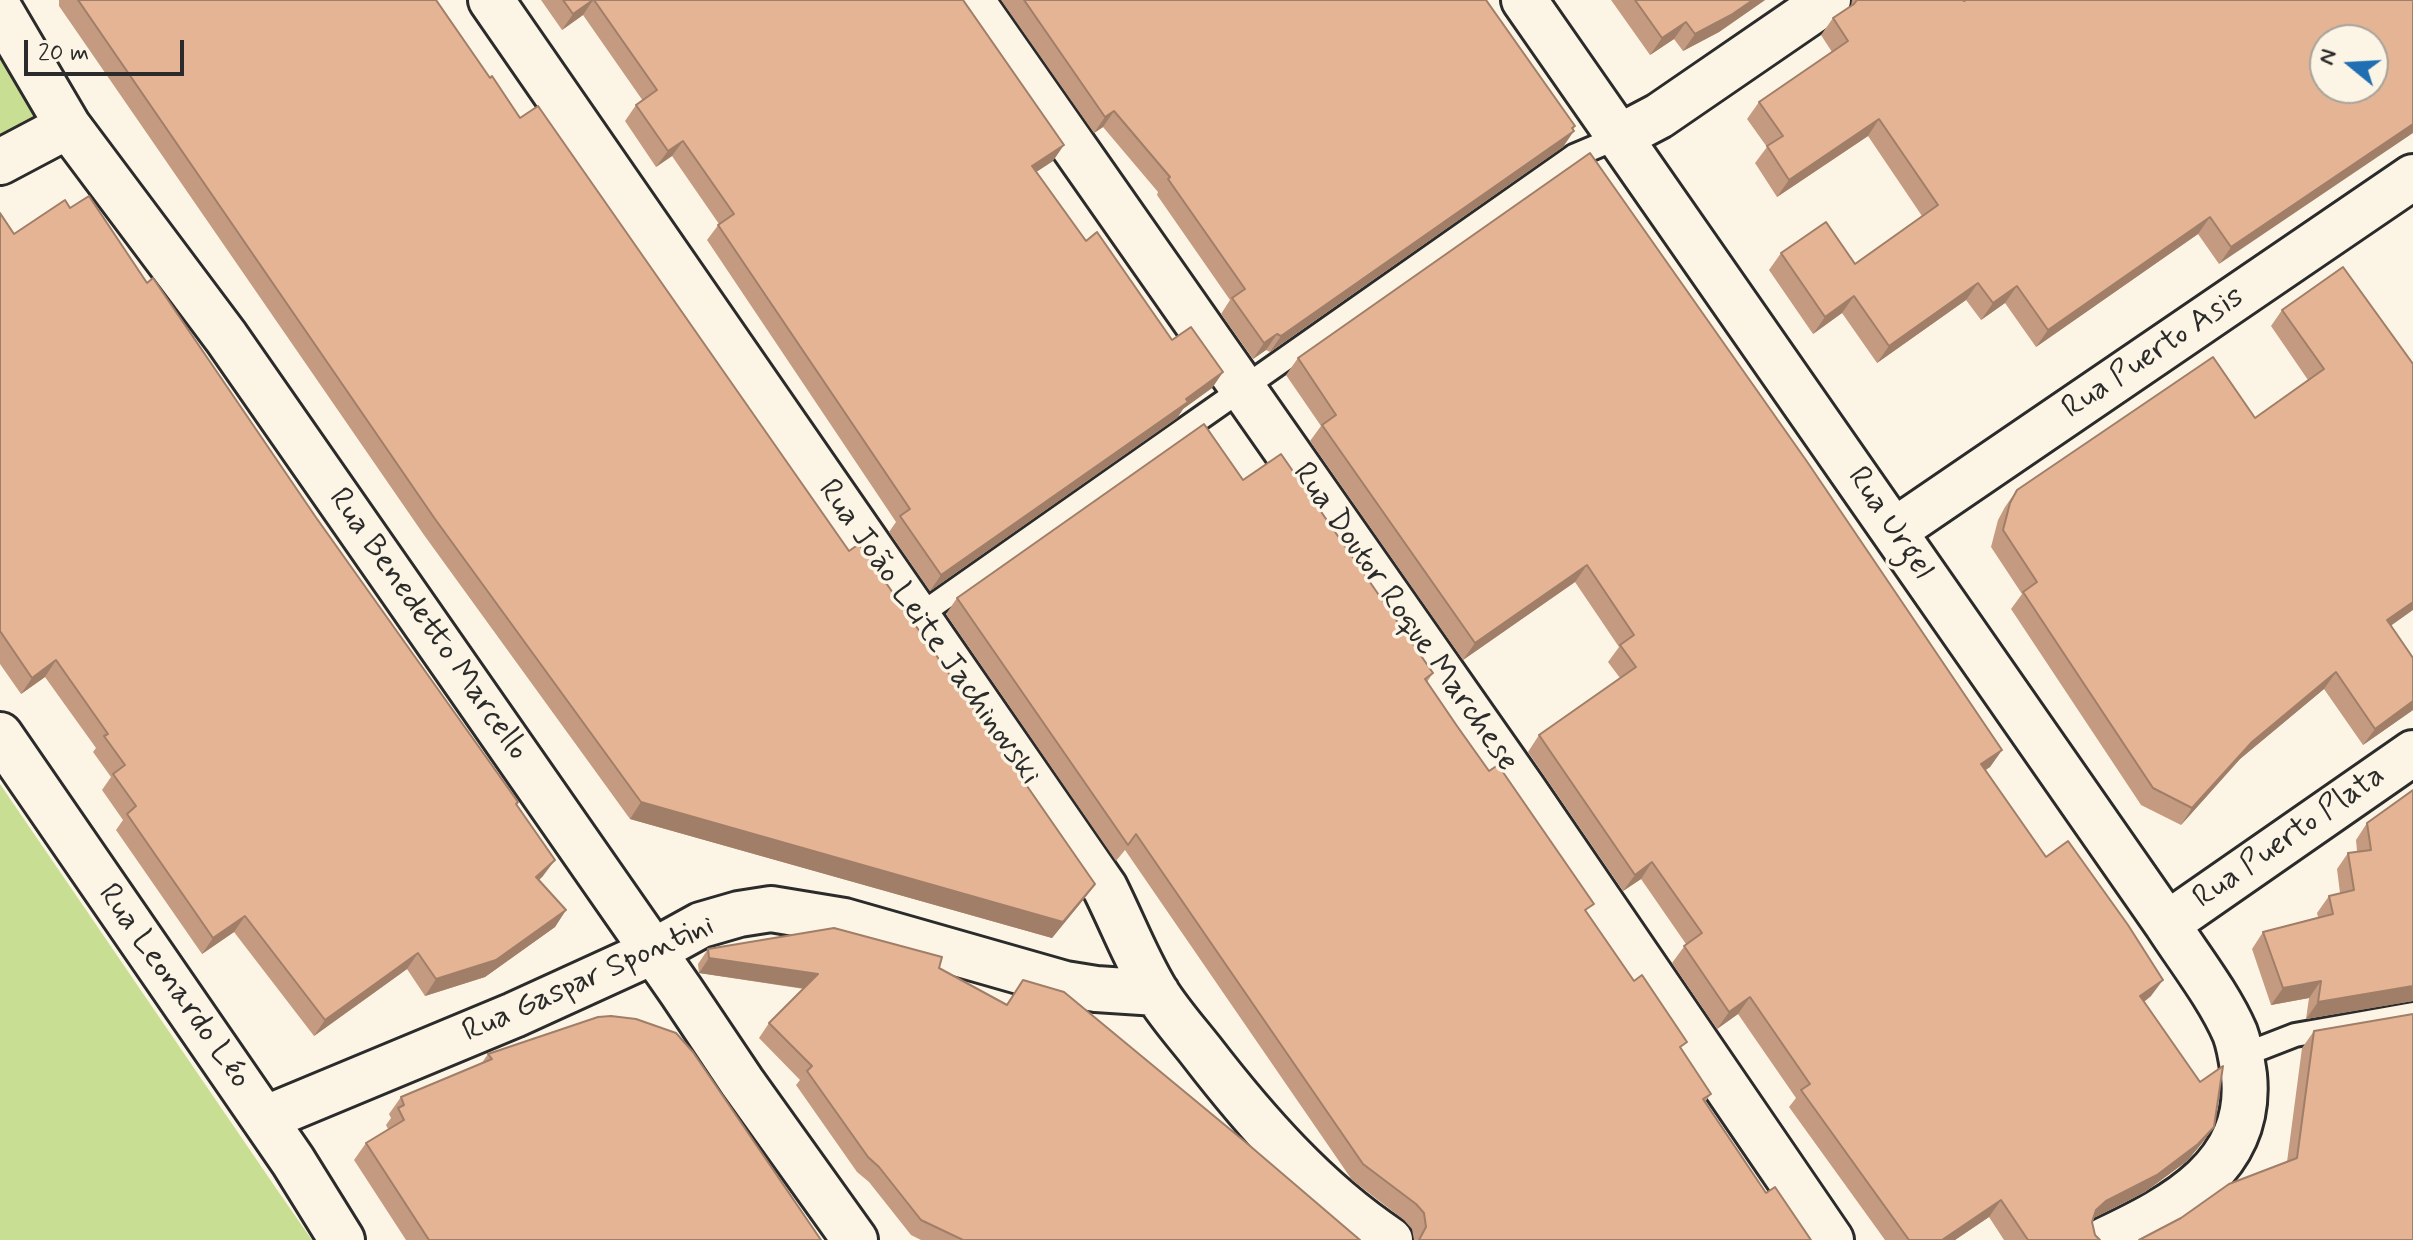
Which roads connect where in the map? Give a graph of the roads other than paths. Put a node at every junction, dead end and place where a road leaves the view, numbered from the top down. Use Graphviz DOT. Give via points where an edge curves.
graph roads {
  1 [pos="491,0"];
  2 [pos="971,0"];
  3 [pos="1524,0"];
  4 [pos="1828,0"];
  5 [pos="8,10"];
  6 [pos="68,126"];
  7 [pos="1619,137"];
  8 [pos="0,162"];
  9 [pos="2413,177"];
  10 [pos="1243,389"];
  11 [pos="1894,531"];
  12 [pos="917,617"];
  13 [pos="0,735"];
  14 [pos="2413,753"];
  15 [pos="2167,924"];
  16 [pos="652,952"];
  17 [pos="1157,993"];
  18 [pos="2413,1014"];
  19 [pos="2241,1056"];
  20 [pos="264,1119"];
  21 [pos="342,1240"];
  22 [pos="855,1240"];
  23 [pos="1390,1240"];
  24 [pos="1831,1240"];
  25 [pos="2105,1240"];
  1 -- 12 [label="street, Rua João Leite Jachinovski"];
  2 -- 10 [label="street, Rua Doutor Roque Marchese"];
  3 -- 7 [label="street, Rua Urgel"];
  4 -- 7 [label="street" via="1659,116"];
  5 -- 6 [label="street, Rua Benedetto Marcello"];
  6 -- 8 [label="street"];
  6 -- 16 [label="street, Rua Benedetto Marcello" via="226,337"];
  7 -- 10 [label="lane" via="1574,156"];
  7 -- 11 [label="street, Rua Urgel"];
  9 -- 11 [label="street, Rua Puerto Asis"];
  10 -- 12 [label="lane"];
  10 -- 24 [label="street, Rua Doutor Roque Marchese"];
  11 -- 15 [label="street, Rua Urgel"];
  12 -- 17 [label="street, Rua João Leite Jachinovski" via="1105,888"];
  13 -- 20 [label="street, Rua Leonardo Léo"];
  14 -- 15 [label="street, Rua Puerto Plata"];
  15 -- 19 [label="street, Rua Urgel" via="2235,1034"];
  16 -- 17 [label="street, Rua Gaspar Spontini" via="701,925 771,909 844,921 1065,984"];
  16 -- 20 [label="street, Rua Gaspar Spontini"];
  16 -- 22 [label="street, Rua Benedetto Marcello"];
  17 -- 23 [label="street, Rua João Leite Jachinovski" via="1236,1097 1286,1152 1356,1217"];
  18 -- 19 [label="lane" via="2295,1035"];
  19 -- 25 [label="street" via="2244,1112 2222,1161 2175,1203"];
  20 -- 21 [label="street, Rua Leonardo Léo"];
}
